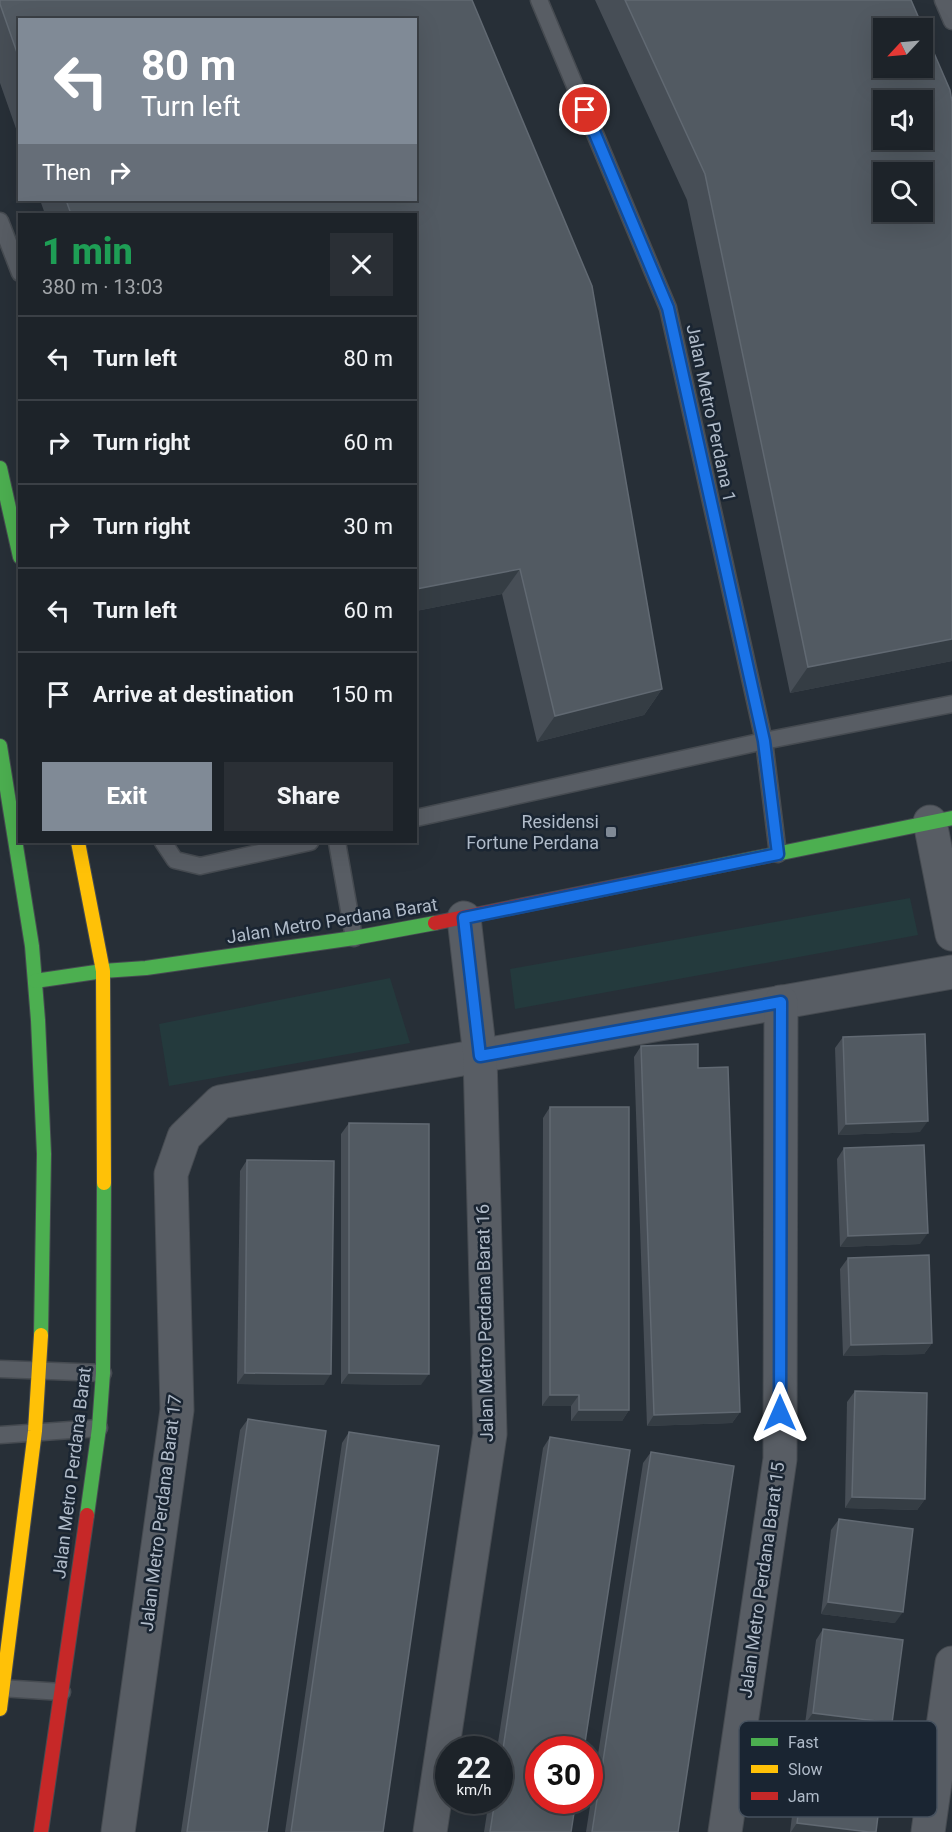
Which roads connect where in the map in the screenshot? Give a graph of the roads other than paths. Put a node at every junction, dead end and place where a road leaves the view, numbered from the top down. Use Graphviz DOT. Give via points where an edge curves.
graph roads {
  1 [pos="539,0"];
  2 [pos="943,0"];
  3 [pos="952,21"];
  4 [pos="0,221"];
  5 [pos="18,268"];
  6 [pos="0,468"];
  7 [pos="2,486"];
  8 [pos="18,549"];
  9 [pos="952,704"];
  10 [pos="764,741"];
  11 [pos="0,746"];
  12 [pos="417,818"];
  13 [pos="941,820"];
  14 [pos="78,843"];
  15 [pos="164,843"];
  16 [pos="305,843"];
  17 [pos="337,843"];
  18 [pos="778,854"];
  19 [pos="464,918"];
  20 [pos="952,934"];
  21 [pos="354,938"];
  22 [pos="103,971"];
  23 [pos="952,972"];
  24 [pos="35,981"];
  25 [pos="781,1002"];
  26 [pos="480,1056"];
  27 [pos="0,1369"];
  28 [pos="40,1372"];
  29 [pos="103,1373"];
  30 [pos="99,1428"];
  31 [pos="35,1431"];
  32 [pos="0,1435"];
  33 [pos="952,1663"];
  34 [pos="2,1688"];
  35 [pos="62,1692"];
  36 [pos="0,1709"];
  37 [pos="741,1721"];
  38 [pos="739,1737"];
  39 [pos="937,1769"];
  40 [pos="930,1817"];
  41 [pos="40,1832"];
  42 [pos="118,1832"];
  43 [pos="430,1832"];
  44 [pos="725,1832"];
  45 [pos="928,1832"];
  1 -- 10 [label="lane, Jalan Metro Perdana 1" via="668,308"];
  2 -- 3 [label="lane"];
  4 -- 5 [label="lane"];
  6 -- 7 [label="street"];
  7 -- 8 [label="street"];
  9 -- 10 [label="lane"];
  10 -- 12 [label="lane"];
  10 -- 18 [label="lane, Jalan Metro Perdana 1"];
  11 -- 24 [label="street"];
  13 -- 18 [label="street, Jalan Metro Perdana Barat"];
  13 -- 20 [label="street"];
  14 -- 22 [label="street"];
  15 -- 16 [label="lane" via="175,860 200,866"];
  17 -- 21 [label="lane"];
  18 -- 19 [label="street, Jalan Metro Perdana Barat"];
  19 -- 21 [label="street, Jalan Metro Perdana Barat"];
  19 -- 26 [label="street, Jalan Metro Perdana Barat 16"];
  21 -- 22 [label="street, Jalan Metro Perdana Barat"];
  22 -- 24 [label="street, Jalan Metro Perdana Barat"];
  22 -- 29 [label="street, Jalan Metro Perdana Barat"];
  23 -- 25 [label="street"];
  24 -- 28 [label="street" via="44,1154"];
  25 -- 26 [label="street"];
  25 -- 37 [label="street, Jalan Metro Perdana Barat 15" via="780,1459"];
  26 -- 42 [label="street, Jalan Metro Perdana Barat 17" via="220,1102 184,1137 171,1174 177,1410"];
  26 -- 43 [label="street, Jalan Metro Perdana Barat 16" via="490,1434"];
  27 -- 28 [label="lane"];
  28 -- 29 [label="lane"];
  28 -- 31 [label="street"];
  29 -- 30 [label="street, Jalan Metro Perdana Barat"];
  30 -- 31 [label="lane"];
  30 -- 35 [label="street, Jalan Metro Perdana Barat"];
  31 -- 32 [label="lane"];
  31 -- 34 [label="street"];
  33 -- 39 [label="street"];
  34 -- 35 [label="lane"];
  34 -- 36 [label="street"];
  35 -- 41 [label="street, Jalan Metro Perdana Barat"];
  38 -- 44 [label="street, Jalan Metro Perdana Barat 15"];
  40 -- 45 [label="street"];
}
